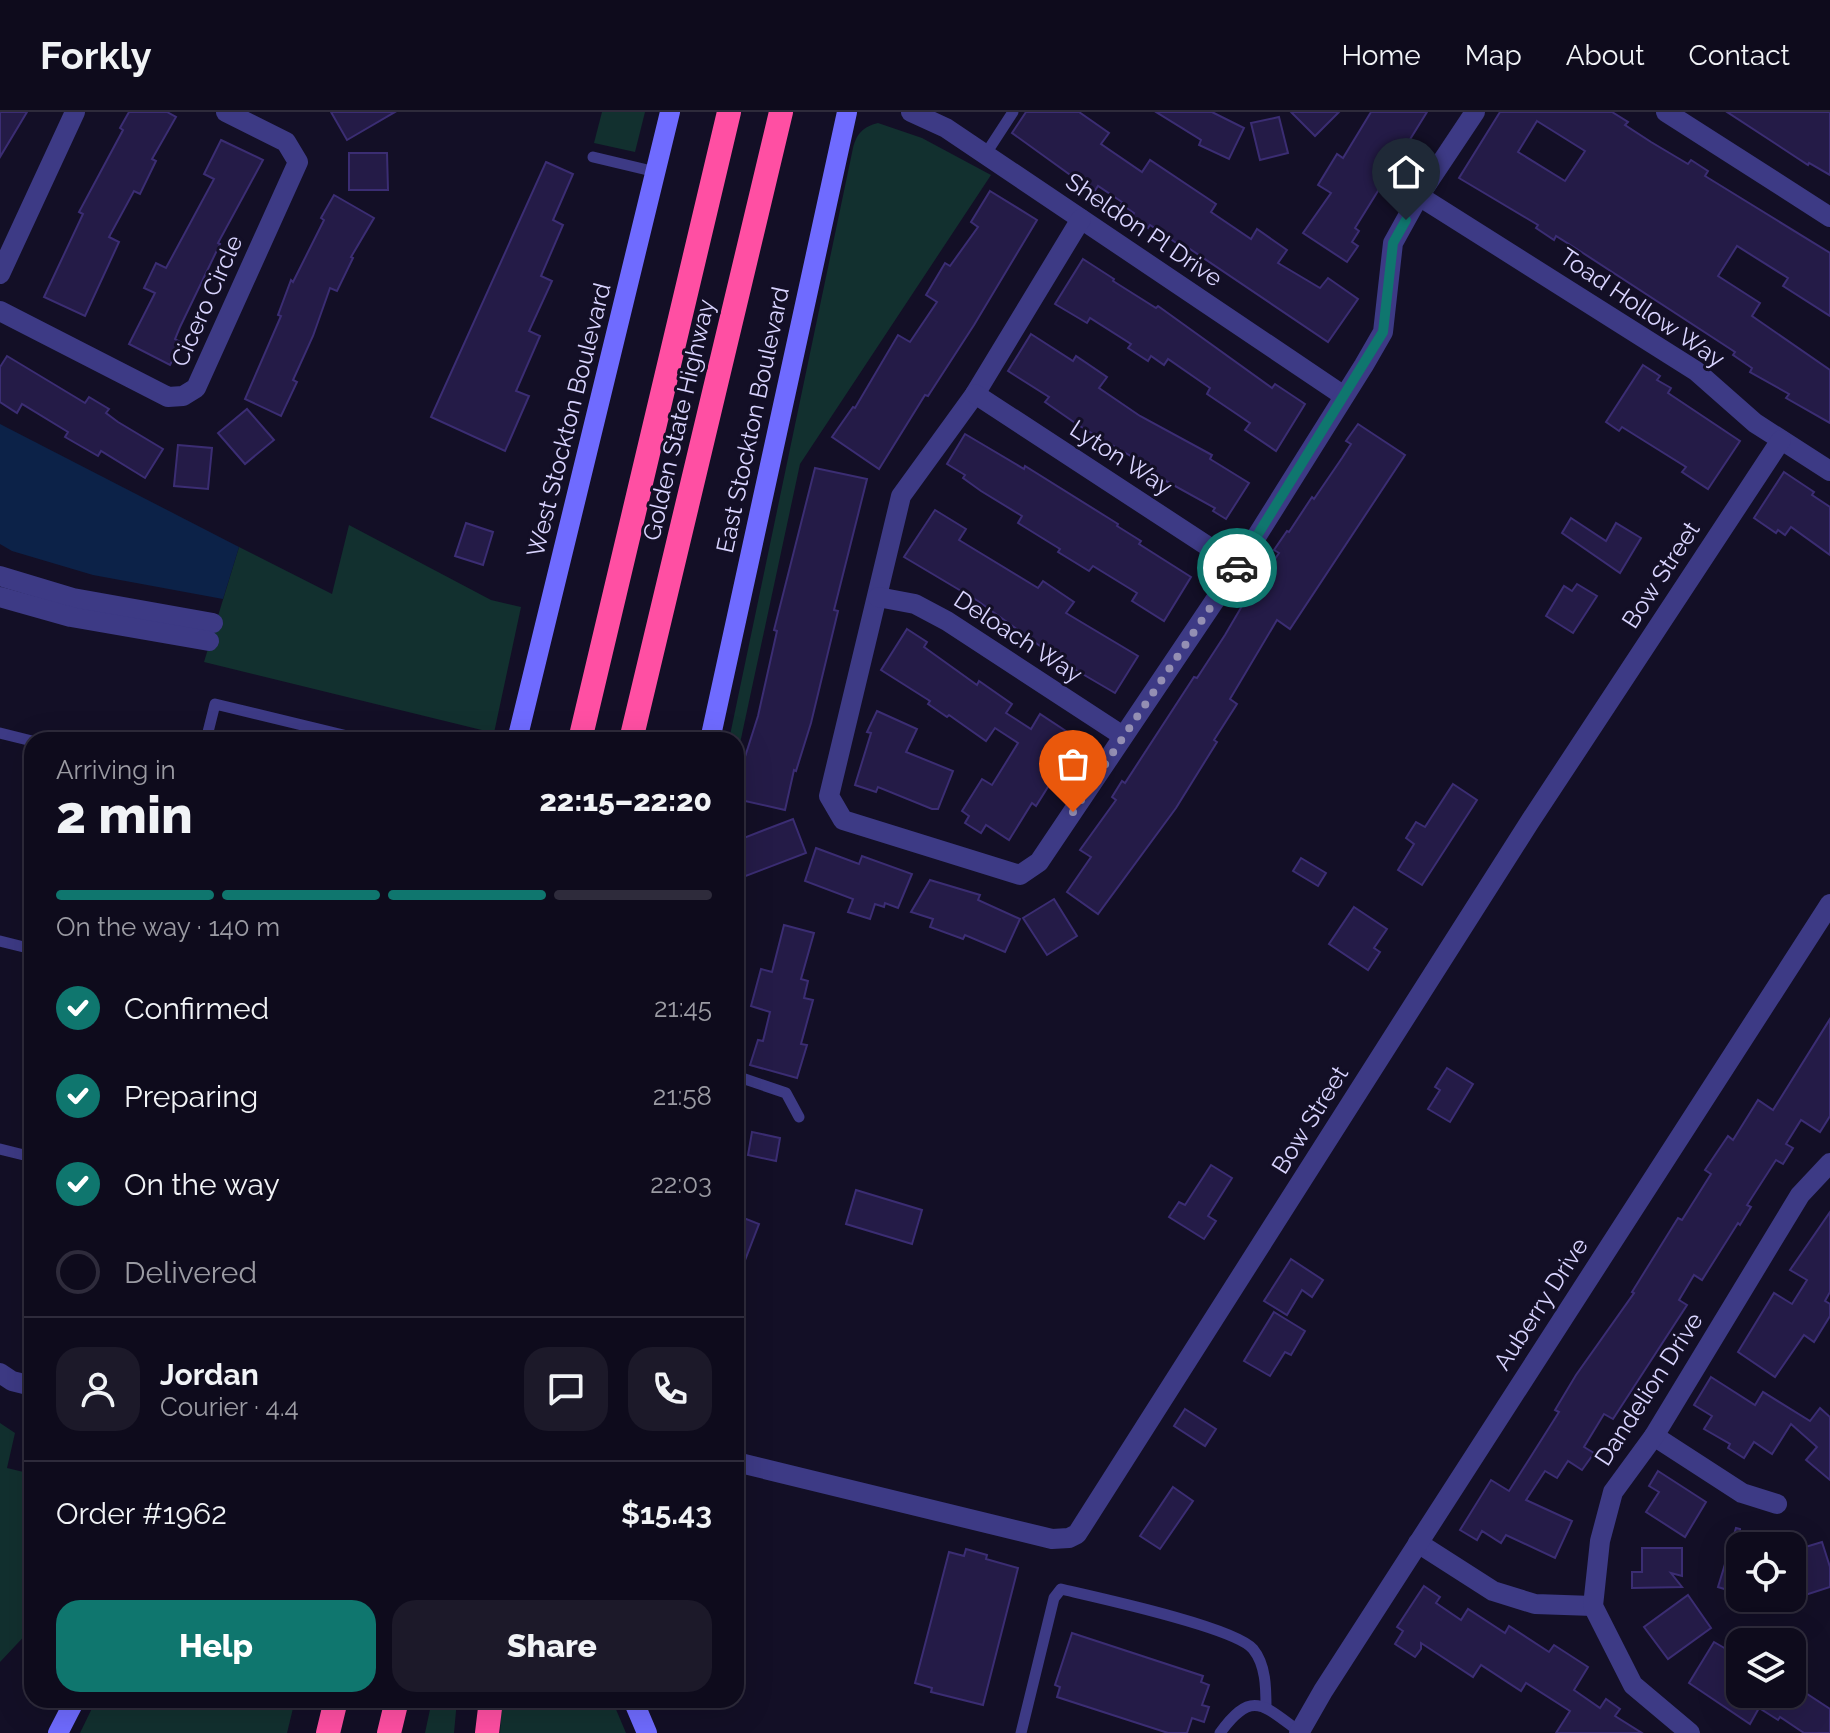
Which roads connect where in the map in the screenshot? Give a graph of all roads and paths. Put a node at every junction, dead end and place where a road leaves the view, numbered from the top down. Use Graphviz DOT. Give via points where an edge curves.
graph roads {
  1 [pos="75,112"];
  2 [pos="226,112"];
  3 [pos="670,112"];
  4 [pos="729,112"];
  5 [pos="781,112"];
  6 [pos="847,112"];
  7 [pos="911,112"];
  8 [pos="1013,112"];
  9 [pos="1475,112"];
  10 [pos="1666,112"];
  11 [pos="985,155"];
  12 [pos="593,157"];
  13 [pos="656,172"];
  14 [pos="1419,196"];
  15 [pos="1830,217"];
  16 [pos="1081,219"];
  17 [pos="0,274"];
  18 [pos="0,311"];
  19 [pos="975,394"];
  20 [pos="1344,396"];
  21 [pos="1781,440"];
  22 [pos="1830,471"];
  23 [pos="693,486"];
  24 [pos="1238,566"];
  25 [pos="3,588"];
  26 [pos="878,597"];
  27 [pos="211,632"];
  28 [pos="208,732"];
  29 [pos="331,732"];
  30 [pos="519,732"];
  31 [pos="582,732"];
  32 [pos="633,732"];
  33 [pos="648,732"];
  34 [pos="712,732"];
  35 [pos="0,733"];
  36 [pos="1123,736"];
  37 [pos="24,739"];
  38 [pos="1830,904"];
  39 [pos="1822,934"];
  40 [pos="0,941"];
  41 [pos="24,947"];
  42 [pos="744,1079"];
  43 [pos="799,1117"];
  44 [pos="0,1149"];
  45 [pos="24,1155"];
  46 [pos="1830,1163"];
  47 [pos="0,1373"];
  48 [pos="24,1384"];
  49 [pos="1654,1436"];
  50 [pos="744,1464"];
  51 [pos="1777,1504"];
  52 [pos="1418,1543"];
  53 [pos="1593,1606"];
  54 [pos="71,1708"];
  55 [pos="334,1708"];
  56 [pos="395,1708"];
  57 [pos="490,1708"];
  58 [pos="636,1708"];
  59 [pos="1266,1708"];
  60 [pos="1299,1732"];
  61 [pos="58,1733"];
  62 [pos="328,1733"];
  63 [pos="389,1733"];
  64 [pos="487,1733"];
  65 [pos="647,1733"];
  66 [pos="1021,1733"];
  67 [pos="1220,1733"];
  68 [pos="1690,1733"];
  1 -- 17 [label="street"];
  2 -- 18 [label="street, Cicero Circle" via="286,142 298,162 196,388 168,397"];
  3 -- 13 [label="street, West Stockton Boulevard"];
  4 -- 31 [label="highway, Golden State Highway"];
  5 -- 23 [label="highway, Golden State Highway"];
  6 -- 34 [label="street, East Stockton Boulevard"];
  7 -- 11 [label="street, Sheldon Pl Drive"];
  8 -- 11 [label="lane"];
  9 -- 14 [label="street"];
  10 -- 15 [label="street"];
  11 -- 16 [label="street, Sheldon Pl Drive"];
  12 -- 13 [label="lane"];
  13 -- 30 [label="street, West Stockton Boulevard"];
  14 -- 20 [label="street" via="1393,243 1383,332"];
  14 -- 21 [label="street, Toad Hollow Way" via="1696,371"];
  16 -- 19 [label="street"];
  16 -- 20 [label="street, Sheldon Pl Drive"];
  19 -- 24 [label="street, Lyton Way"];
  19 -- 26 [label="street" via="901,496"];
  20 -- 24 [label="street"];
  21 -- 22 [label="street, Toad Hollow Way"];
  21 -- 50 [label="street, Bow Street" via="1529,823 1077,1534 1052,1539"];
  23 -- 32 [label="highway, Golden State Highway"];
  23 -- 33 [label="highway"];
  24 -- 36 [label="street"];
  25 -- 27 [label="street" via="34,598 118,607"];
  26 -- 36 [label="street, Deloach Way" via="915,604 947,621"];
  26 -- 36 [label="street" via="829,796 843,820 1020,875 1039,862"];
  28 -- 29 [label="lane" via="215,704"];
  35 -- 37 [label="lane"];
  38 -- 39 [label="street, Auberry Drive"];
  39 -- 52 [label="street, Auberry Drive"];
  40 -- 41 [label="lane"];
  42 -- 43 [label="lane" via="786,1093"];
  44 -- 45 [label="lane"];
  46 -- 49 [label="street, Dandelion Drive" via="1800,1195"];
  47 -- 48 [label="street"];
  49 -- 51 [label="street" via="1742,1493"];
  49 -- 53 [label="street, Dandelion Drive" via="1613,1492 1600,1541"];
  52 -- 53 [label="street" via="1493,1591 1535,1604"];
  52 -- 60 [label="street, Auberry Drive"];
  53 -- 68 [label="street" via="1633,1685"];
  54 -- 61 [label="street"];
  55 -- 62 [label="highway"];
  56 -- 63 [label="highway"];
  57 -- 64 [label="highway"];
  58 -- 65 [label="street"];
  59 -- 60 [label="lane"];
  59 -- 66 [label="lane" via="1262,1663 1252,1646 1156,1612 1061,1589 1054,1598"];
  59 -- 67 [label="lane" via="1240,1708"];
}
